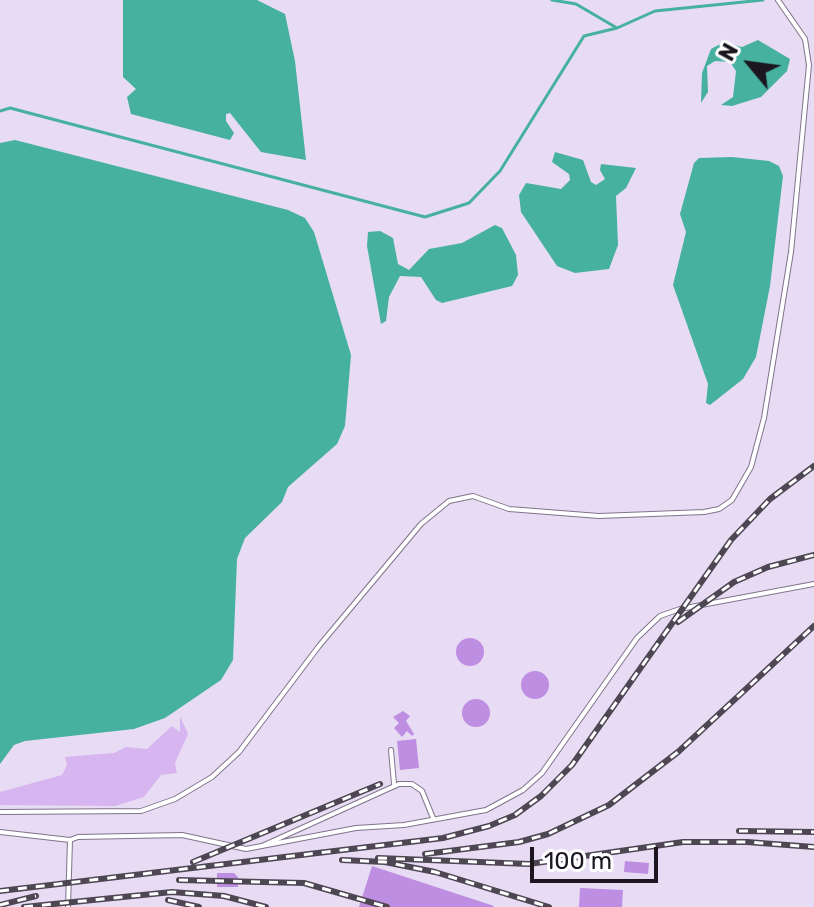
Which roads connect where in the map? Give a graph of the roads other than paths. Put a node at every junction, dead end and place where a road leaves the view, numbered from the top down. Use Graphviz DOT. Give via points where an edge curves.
graph roads {
  1 [pos="778,0"];
  2 [pos="811,64"];
  3 [pos="814,584"];
  4 [pos="391,750"];
  5 [pos="394,784"];
  6 [pos="0,812"];
  7 [pos="433,818"];
  8 [pos="0,832"];
  9 [pos="70,840"];
  10 [pos="261,847"];
  11 [pos="68,907"];
  1 -- 2 [label="lane" via="805,39"];
  2 -- 6 [label="lane" via="791,252 764,418 751,467 732,500 704,512 599,516 509,509 473,496 449,501 421,524 239,752 212,777 141,811"];
  3 -- 7 [label="lane" via="660,616 637,638 533,782 486,810"];
  4 -- 5 [label="lane"];
  5 -- 7 [label="lane" via="412,784 422,791"];
  5 -- 10 [label="lane"];
  7 -- 10 [label="lane"];
  8 -- 9 [label="lane"];
  9 -- 10 [label="lane" via="167,834 240,849"];
  9 -- 11 [label="lane"];
}
